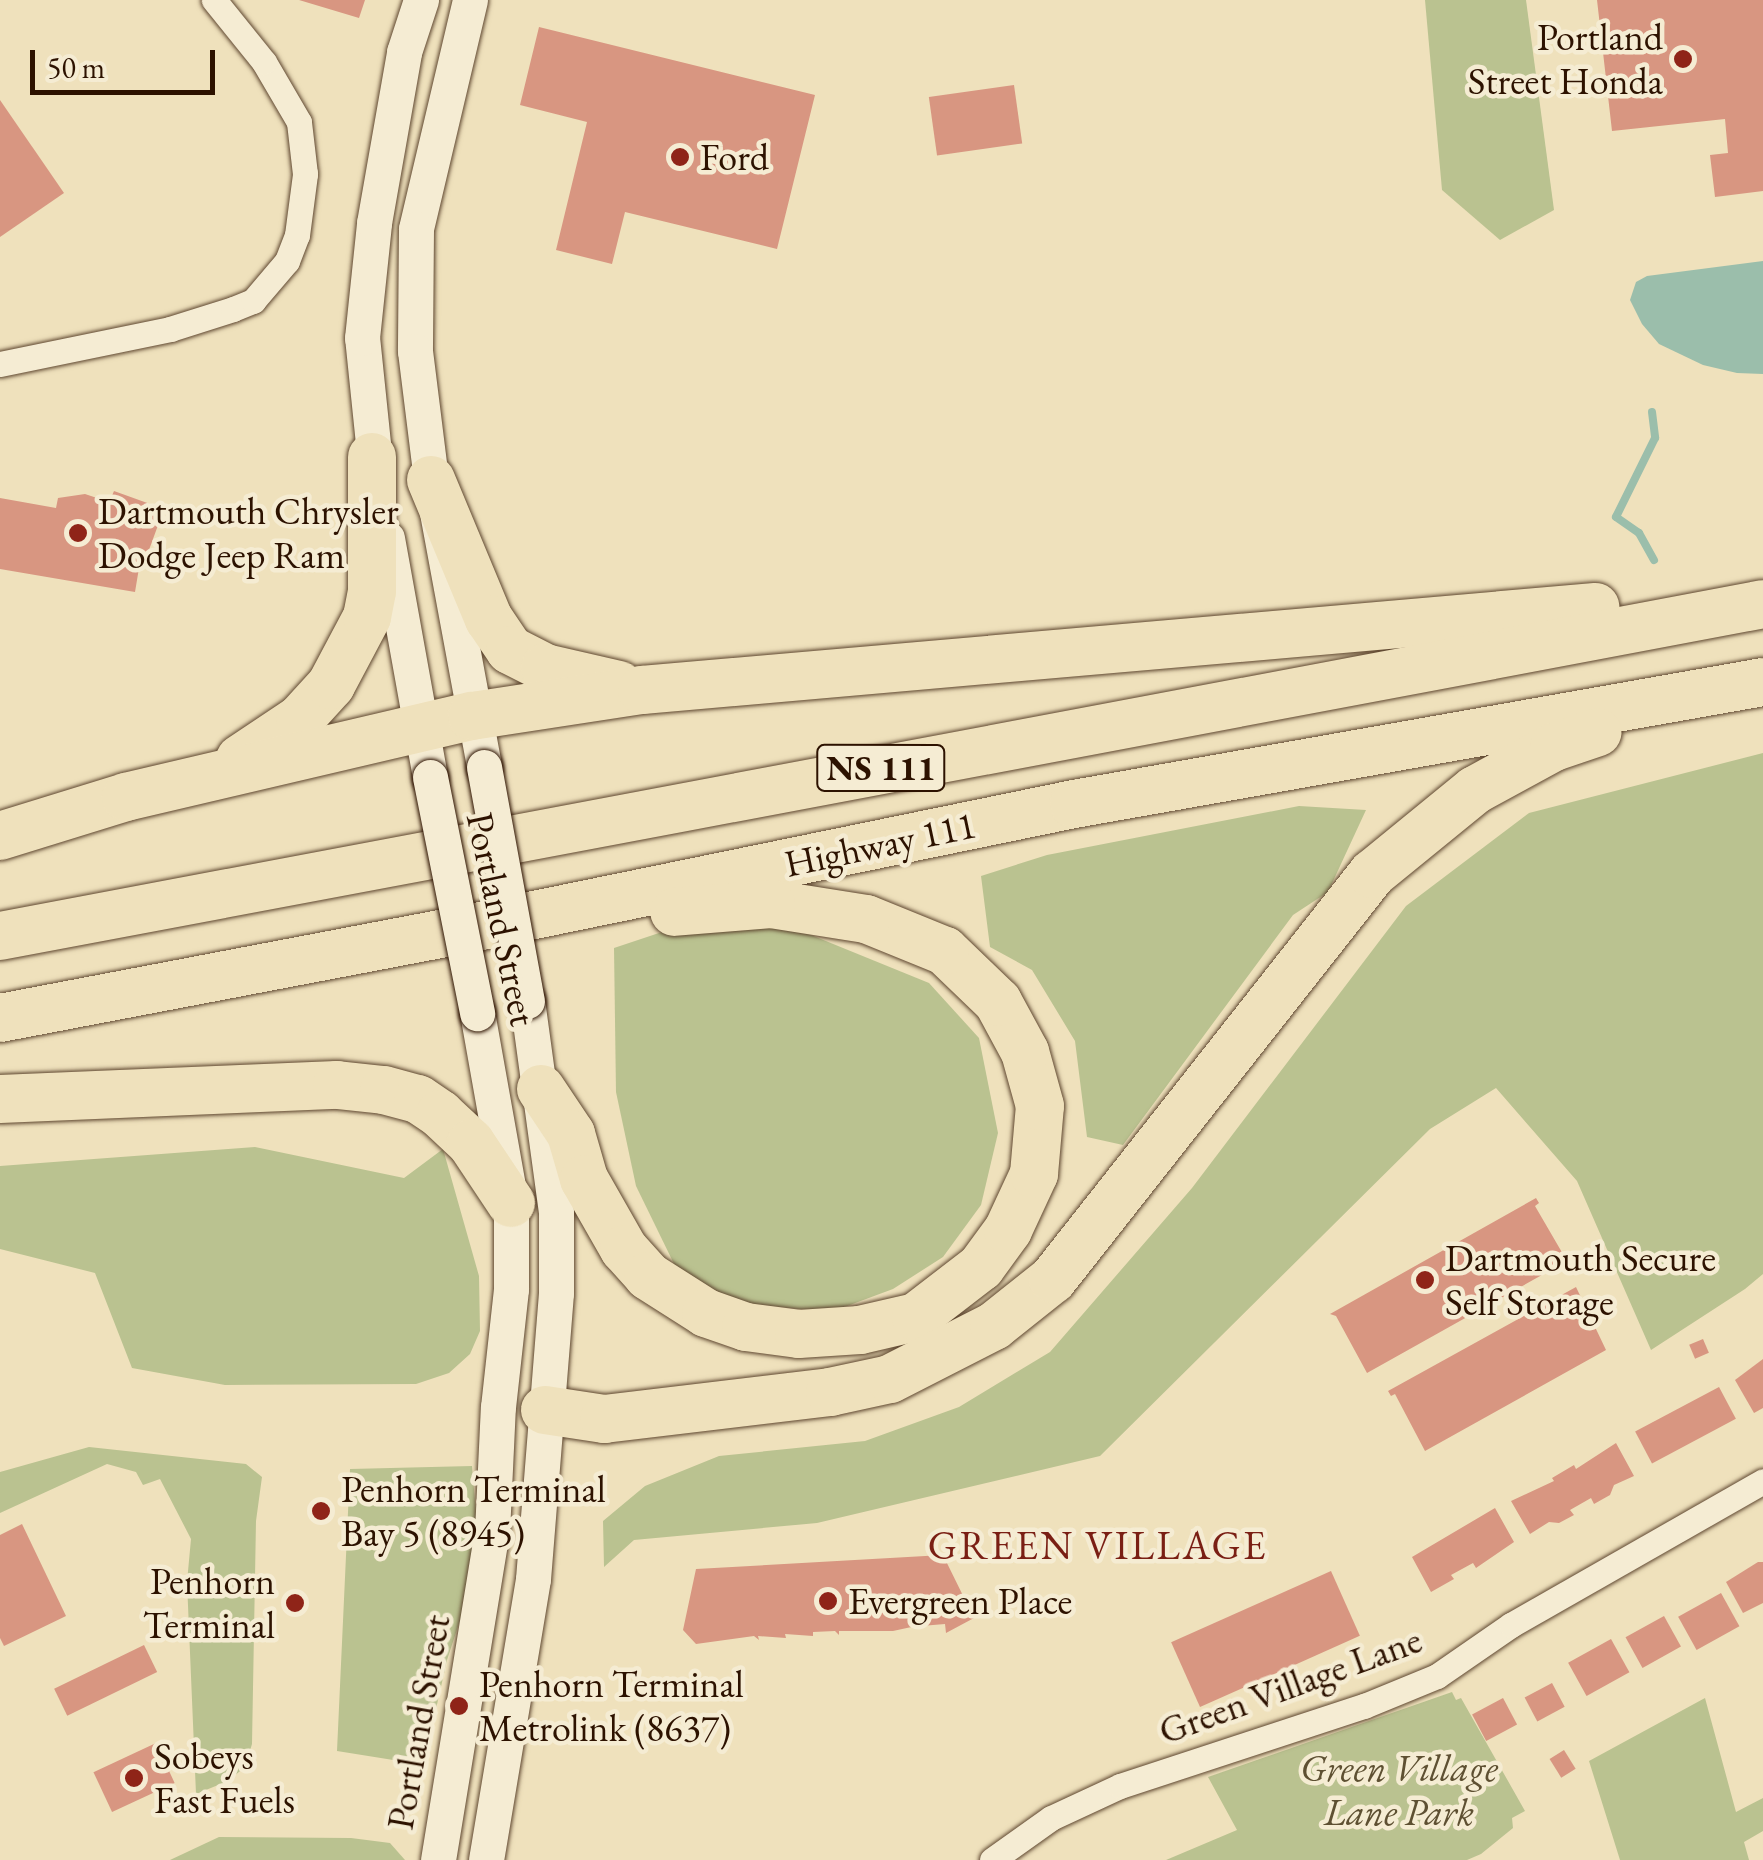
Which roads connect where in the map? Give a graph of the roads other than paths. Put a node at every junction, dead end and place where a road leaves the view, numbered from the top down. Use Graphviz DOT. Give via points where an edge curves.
graph roads {
  1 [pos="214,0"];
  2 [pos="421,0"];
  3 [pos="470,0"];
  4 [pos="0,364"];
  5 [pos="372,456"];
  6 [pos="431,480"];
  7 [pos="1763,592"];
  8 [pos="1763,604"];
  9 [pos="1763,682"];
  10 [pos="642,690"];
  11 [pos="1712,692"];
  12 [pos="472,716"];
  13 [pos="422,728"];
  14 [pos="210,779"];
  15 [pos="0,836"];
  16 [pos="476,927"];
  17 [pos="0,936"];
  18 [pos="0,1018"];
  19 [pos="540,1088"];
  20 [pos="0,1099"];
  21 [pos="511,1203"];
  22 [pos="498,1407"];
  23 [pos="545,1410"];
  24 [pos="1763,1481"];
  25 [pos="438,1860"];
  26 [pos="486,1860"];
  27 [pos="992,1860"];
  1 -- 4 [label="street" via="264,62 299,122 305,174 297,235 286,261 253,301 170,329"];
  2 -- 5 [label="main road, Portland Street" via="404,52 374,223 364,319"];
  3 -- 6 [label="main road, Portland Street" via="416,229 415,351"];
  5 -- 13 [label="main road, Portland Street"];
  5 -- 14 [label="highway" via="367,616 331,686 300,719"];
  6 -- 10 [label="highway" via="489,619 510,650 545,668"];
  6 -- 12 [label="main road, Portland Street"];
  7 -- 10 [label="highway"];
  8 -- 17 [label="highway, Highway 111 / NS 111"];
  9 -- 11 [label="highway, Highway 111 / NS 111"];
  10 -- 12 [label="highway"];
  11 -- 16 [label="highway, Highway 111 / NS 111" via="1074,804"];
  11 -- 23 [label="highway" via="1554,747 1475,790 1372,874 1053,1279 994,1326 890,1378 830,1392 604,1419"];
  12 -- 13 [label="highway"];
  12 -- 19 [label="main road, Portland Street, bridge"];
  13 -- 14 [label="highway"];
  13 -- 21 [label="main road, Portland Street, bridge"];
  14 -- 15 [label="highway"];
  16 -- 18 [label="highway, Highway 111 / NS 111"];
  16 -- 19 [label="highway" via="771,904 866,918 946,951 998,1002 1024,1052 1040,1106 1034,1174 1008,1230 981,1267 916,1317 798,1334 746,1327 679,1298 624,1249 584,1179 570,1134"];
  19 -- 23 [label="main road, Portland Street" via="556,1212"];
  20 -- 21 [label="highway" via="337,1085 384,1090 418,1099 440,1114 471,1143"];
  21 -- 22 [label="main road, Portland Street" via="512,1289"];
  22 -- 23 [label="main road"];
  22 -- 25 [label="main road, Portland Street" via="492,1532"];
  23 -- 26 [label="main road, Portland Street" via="533,1579"];
  24 -- 27 [label="street, Green Village Lane" via="1512,1625 1437,1676 1120,1786 1051,1818"];
}
